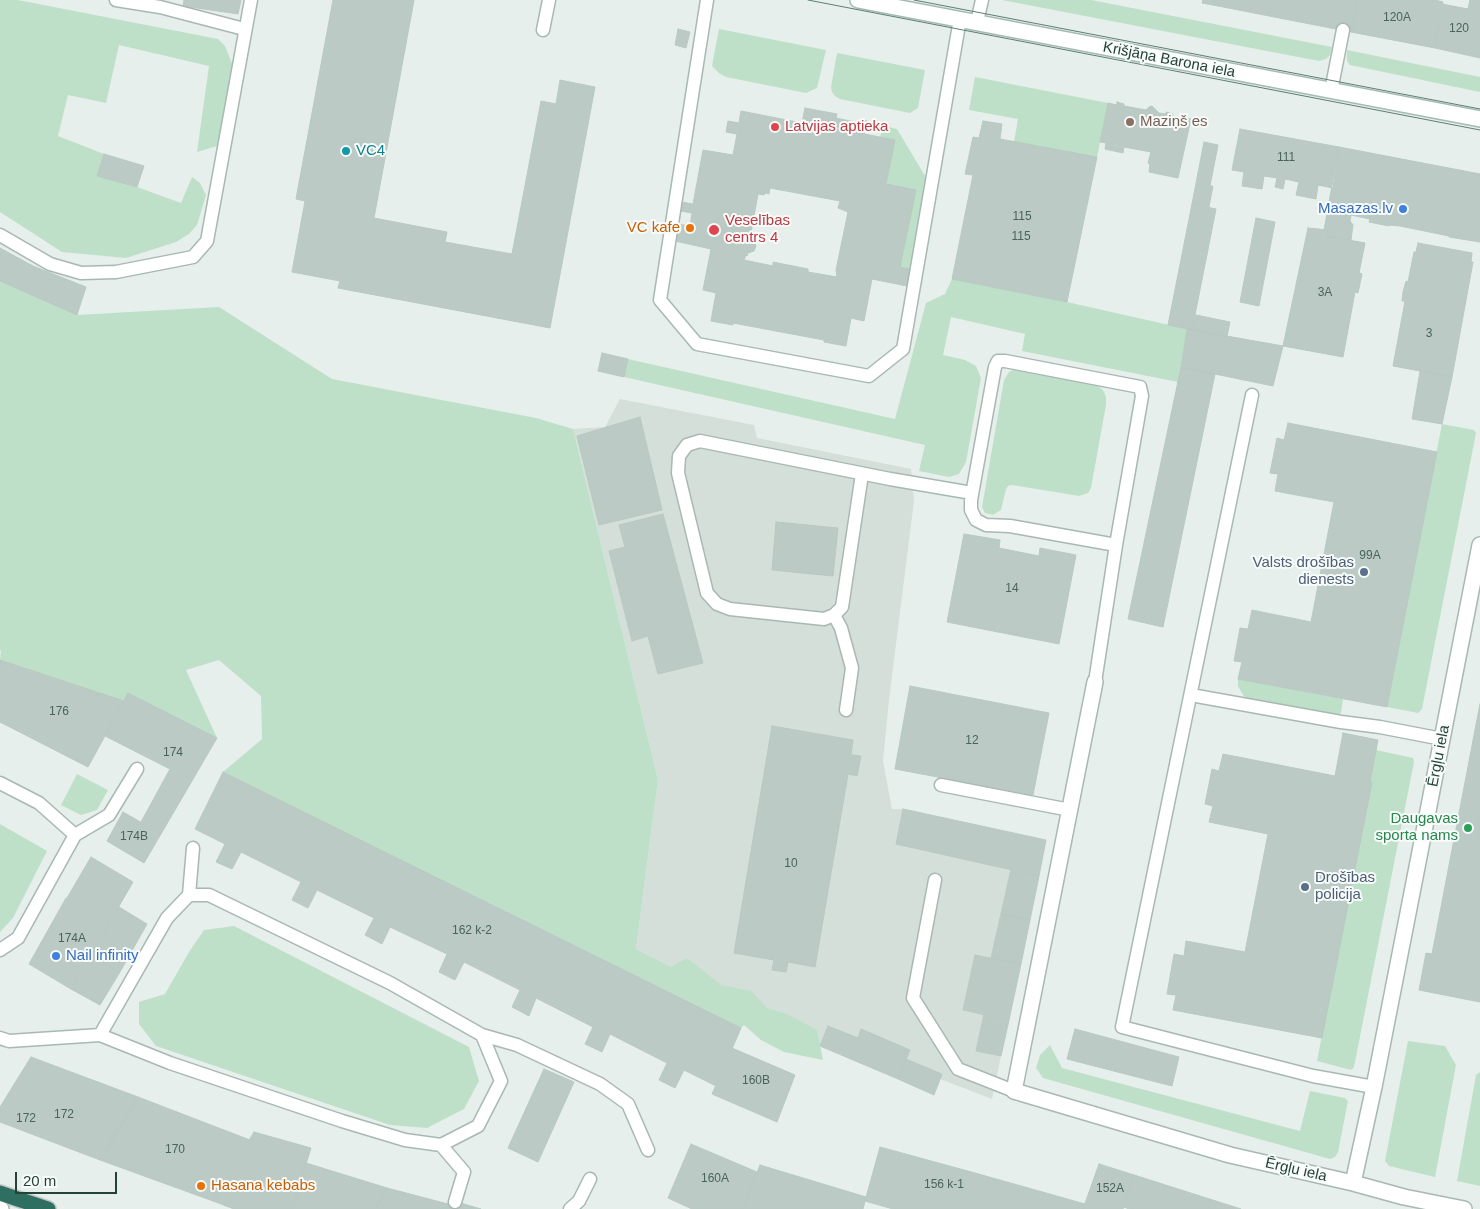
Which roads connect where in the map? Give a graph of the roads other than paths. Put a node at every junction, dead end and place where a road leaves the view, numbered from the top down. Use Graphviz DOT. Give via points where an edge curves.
graph roads {
  1 [pos="116,0"];
  2 [pos="251,0"];
  3 [pos="549,0"];
  4 [pos="706,0"];
  5 [pos="858,0"];
  6 [pos="982,0"];
  7 [pos="960,19"];
  8 [pos="977,22"];
  9 [pos="244,29"];
  10 [pos="543,30"];
  11 [pos="1343,30"];
  12 [pos="1331,91"];
  13 [pos="1480,119"];
  14 [pos="0,235"];
  15 [pos="1252,395"];
  16 [pos="862,474"];
  17 [pos="972,493"];
  18 [pos="1116,545"];
  19 [pos="1480,545"];
  20 [pos="834,615"];
  21 [pos="1094,682"];
  22 [pos="1191,695"];
  23 [pos="846,710"];
  24 [pos="1442,739"];
  25 [pos="136,769"];
  26 [pos="0,783"];
  27 [pos="941,785"];
  28 [pos="1070,810"];
  29 [pos="75,835"];
  30 [pos="193,848"];
  31 [pos="935,880"];
  32 [pos="189,895"];
  33 [pos="0,950"];
  34 [pos="100,1035"];
  35 [pos="482,1035"];
  36 [pos="0,1038"];
  37 [pos="1374,1087"];
  38 [pos="1014,1091"];
  39 [pos="441,1144"];
  40 [pos="648,1150"];
  41 [pos="590,1179"];
  42 [pos="1353,1183"];
  43 [pos="0,1193"];
  44 [pos="456,1202"];
  45 [pos="48,1209"];
  46 [pos="570,1209"];
  47 [pos="1464,1209"];
  1 -- 9 [label="lane" via="160,7"];
  2 -- 9 [label="lane"];
  3 -- 10 [label="lane"];
  4 -- 7 [label="lane" via="660,300 697,344 869,376 903,349"];
  5 -- 7 [label="street, Krišjāņa Barona iela"];
  6 -- 8 [label="lane"];
  7 -- 8 [label="street, Krišjāņa Barona iela"];
  8 -- 12 [label="street, Krišjāņa Barona iela"];
  9 -- 14 [label="lane" via="207,242 194,257 116,272 81,273 50,264"];
  11 -- 12 [label="lane"];
  12 -- 13 [label="street, Krišjāņa Barona iela"];
  15 -- 22 [label="lane"];
  16 -- 17 [label="lane"];
  16 -- 20 [label="lane" via="842,607"];
  16 -- 20 [label="lane" via="700,441 687,445 679,456 678,472 707,593 717,604 730,609 824,619"];
  17 -- 18 [label="lane" via="971,510 976,520 986,526 1010,526"];
  17 -- 18 [label="lane" via="998,361 1140,387 1142,396"];
  18 -- 21 [label="lane"];
  19 -- 24 [label="street, Ērgļu iela"];
  20 -- 23 [label="lane" via="852,668"];
  21 -- 28 [label="street"];
  22 -- 24 [label="lane"];
  22 -- 37 [label="lane" via="1122,1027 1313,1076"];
  24 -- 37 [label="street, Ērgļu iela"];
  25 -- 29 [label="lane" via="109,815"];
  26 -- 29 [label="lane" via="39,803"];
  27 -- 28 [label="lane"];
  28 -- 38 [label="street"];
  29 -- 33 [label="lane" via="18,938"];
  30 -- 32 [label="lane"];
  31 -- 38 [label="lane" via="912,998 958,1070"];
  32 -- 34 [label="lane" via="167,918"];
  32 -- 35 [label="lane" via="209,895 390,984"];
  34 -- 36 [label="lane" via="9,1042"];
  34 -- 39 [label="lane" via="170,1063 342,1121 405,1140"];
  35 -- 39 [label="lane" via="501,1081 478,1126"];
  35 -- 40 [label="lane" via="517,1045 600,1084 628,1104"];
  37 -- 42 [label="street, Ērgļu iela"];
  38 -- 42 [label="street, Ērgļu iela" via="1230,1155"];
  39 -- 44 [label="lane" via="464,1172"];
  41 -- 46 [label="lane" via="579,1201"];
  42 -- 47 [label="street"];
  43 -- 45 [label="highway"];
}
